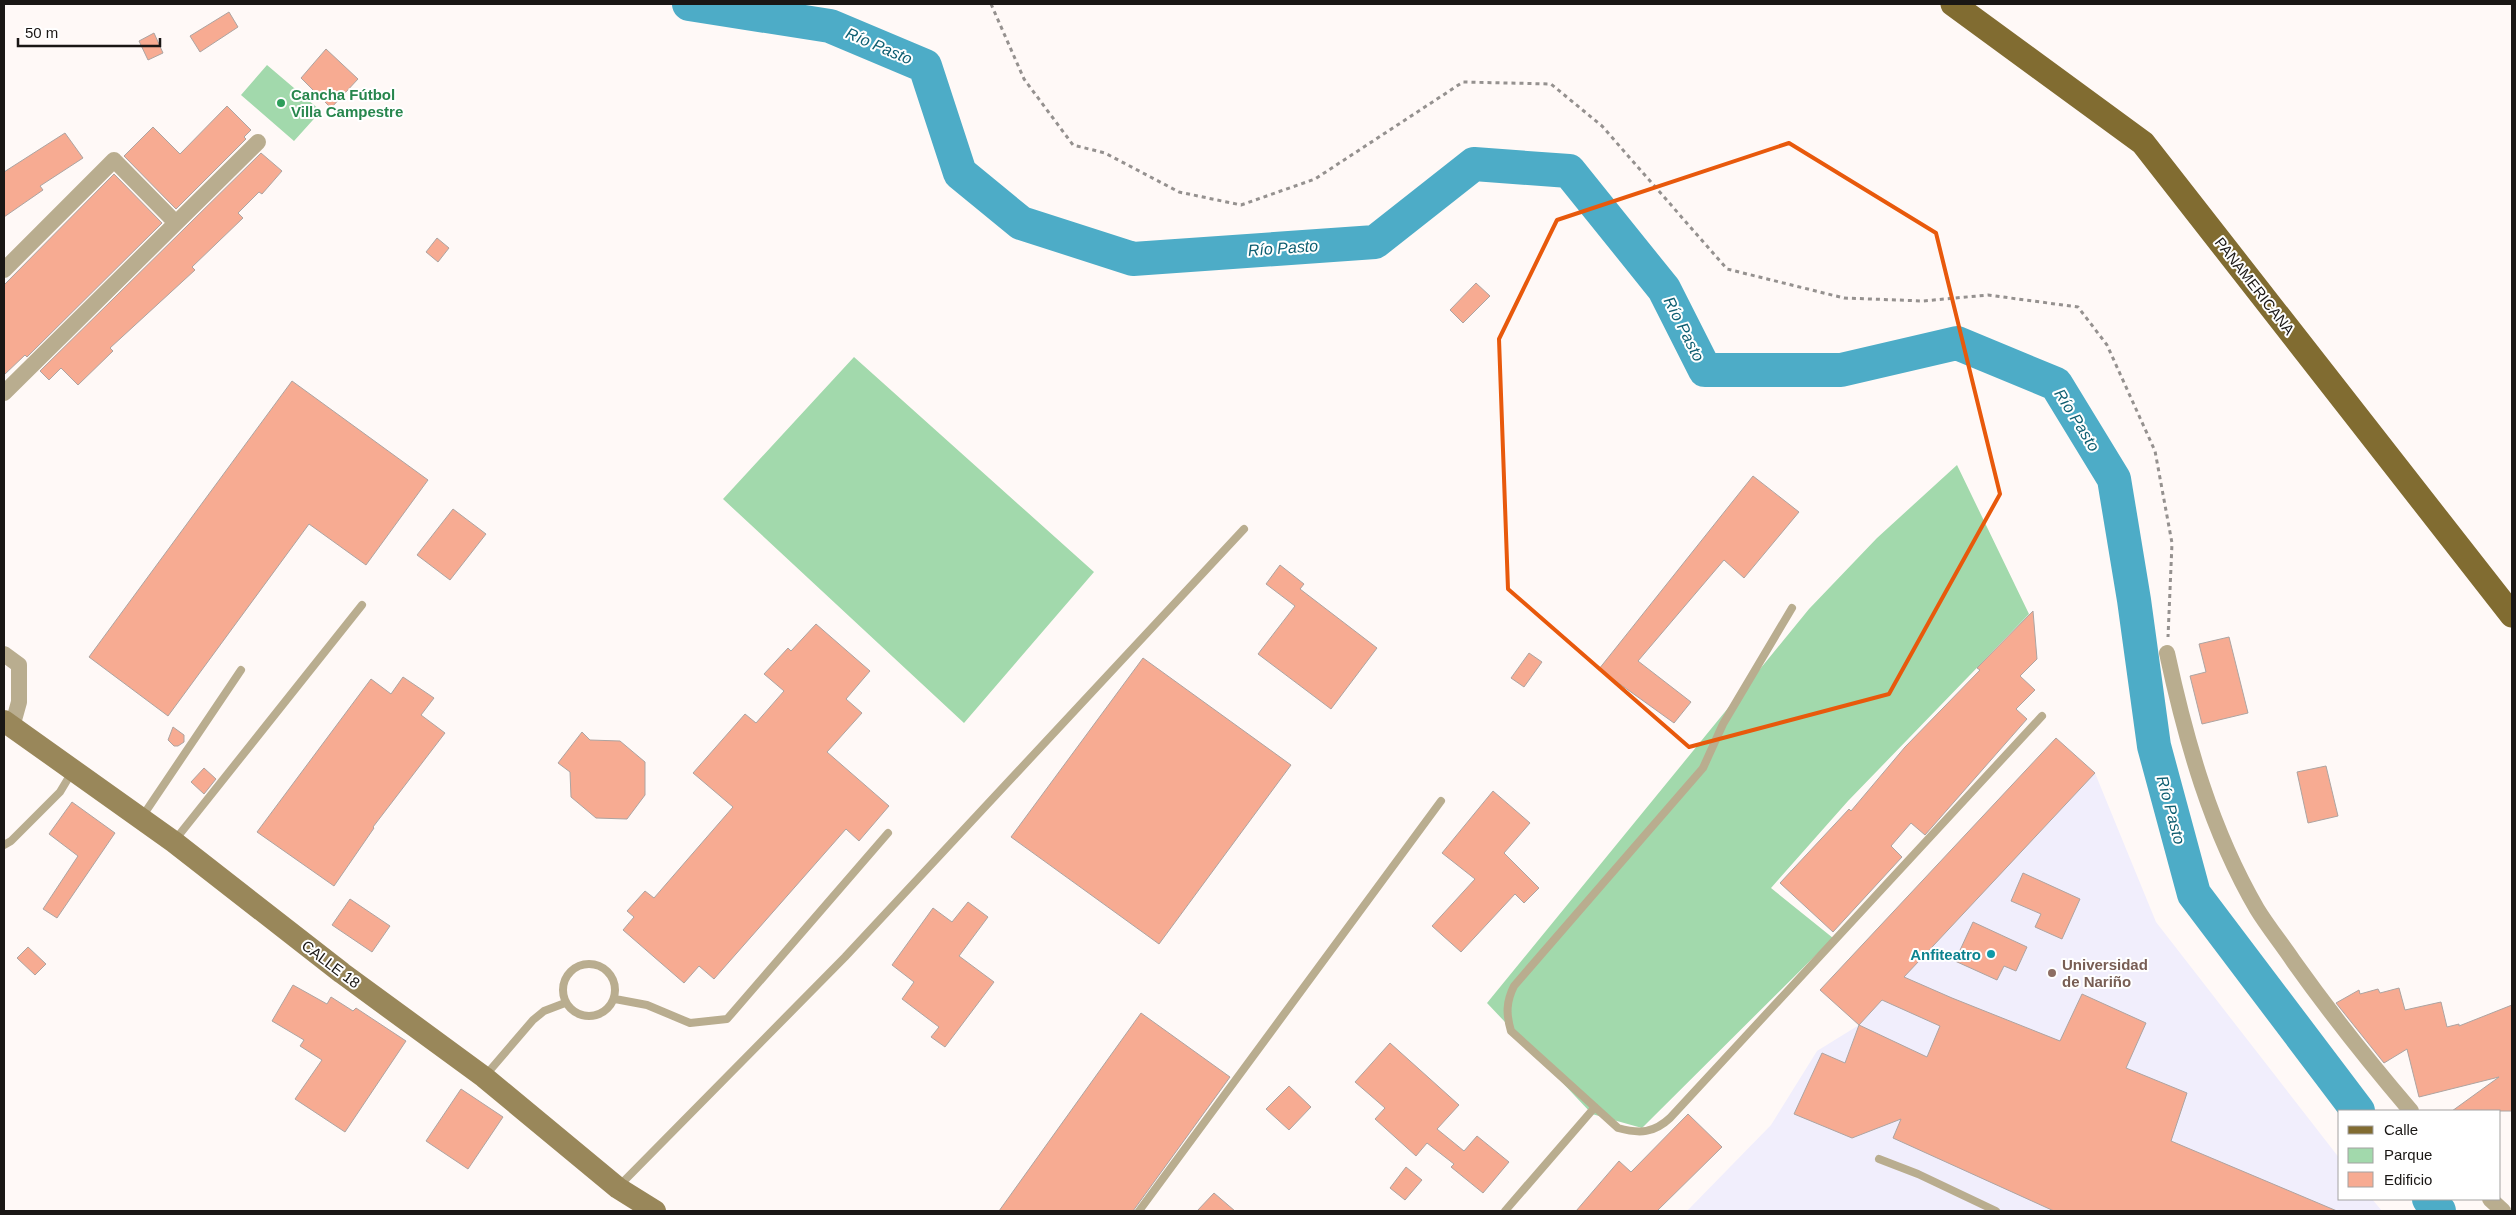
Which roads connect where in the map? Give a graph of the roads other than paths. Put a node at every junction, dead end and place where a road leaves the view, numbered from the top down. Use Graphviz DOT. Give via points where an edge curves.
graph roads {
  1 [pos="1952,4"];
  2 [pos="258,142"];
  3 [pos="176,223"];
  4 [pos="4,270"];
  5 [pos="4,392"];
  6 [pos="1244,529"];
  7 [pos="362,605"];
  8 [pos="1792,608"];
  9 [pos="2512,615"];
  10 [pos="2167,652"];
  11 [pos="4,654"];
  12 [pos="241,670"];
  13 [pos="2042,716"];
  14 [pos="8,724"];
  15 [pos="73,770"];
  16 [pos="1441,801"];
  17 [pos="141,818"];
  18 [pos="888,833"];
  19 [pos="174,842"];
  20 [pos="4,845"];
  21 [pos="615,999"];
  22 [pos="565,1003"];
  23 [pos="484,1078"];
  24 [pos="1596,1107"];
  25 [pos="2410,1110"];
  26 [pos="1879,1159"];
  27 [pos="618,1188"];
  28 [pos="2491,1200"];
  29 [pos="655,1211"];
  30 [pos="1139,1211"];
  31 [pos="1505,1211"];
  32 [pos="1996,1211"];
  33 [pos="2503,1211"];
  1 -- 9 [label="main road, PANAMERICANA" via="2144,143"];
  2 -- 3 [label="street"];
  3 -- 4 [label="street" via="114,160"];
  3 -- 5 [label="street"];
  6 -- 27 [label="lane" via="845,957"];
  7 -- 19 [label="lane"];
  8 -- 24 [label="lane" via="1723,724 1703,768 1508,996 1511,1031"];
  10 -- 25 [label="street" via="2182,724 2218,830 2257,910 2328,1009"];
  11 -- 14 [label="street" via="19,665 19,702"];
  12 -- 17 [label="lane"];
  13 -- 24 [label="lane" via="1662,1125 1652,1131 1618,1128"];
  14 -- 15 [label="main road, CALLE 18"];
  15 -- 17 [label="main road, CALLE 18"];
  15 -- 20 [label="lane" via="60,792"];
  16 -- 30 [label="lane"];
  17 -- 19 [label="main road, CALLE 18"];
  18 -- 21 [label="lane" via="727,1019 690,1023 647,1005"];
  19 -- 23 [label="main road, CALLE 18"];
  21 -- 22 [label="lane" via="602,1015 581,1016"];
  21 -- 22 [label="lane" via="614,978 598,964 577,966 563,982"];
  22 -- 23 [label="lane" via="544,1011 533,1020"];
  23 -- 27 [label="main road, CALLE 18"];
  24 -- 31 [label="lane"];
  26 -- 32 [label="lane"];
  27 -- 29 [label="main road, CALLE 18"];
  28 -- 33 [label="street"];
}
